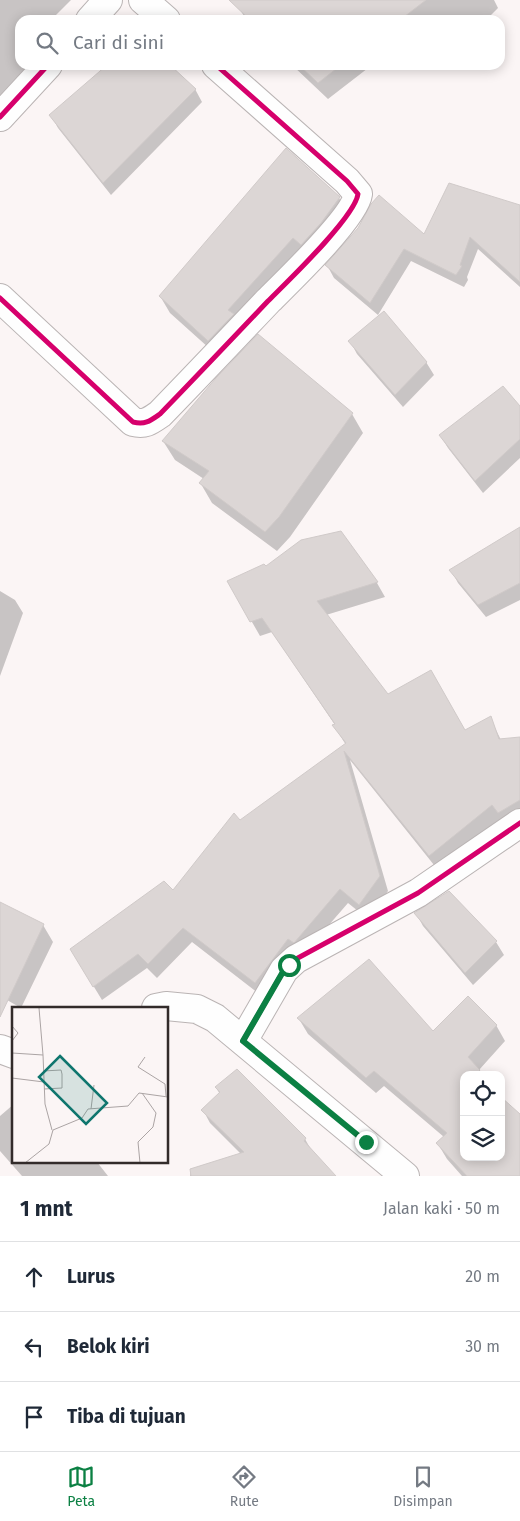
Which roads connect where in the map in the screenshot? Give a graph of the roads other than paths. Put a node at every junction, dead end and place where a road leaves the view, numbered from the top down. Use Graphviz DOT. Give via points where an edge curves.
graph roads {
  1 [pos="108,0"];
  2 [pos="143,0"];
  3 [pos="94,15"];
  4 [pos="160,15"];
  5 [pos="43,70"];
  6 [pos="222,70"];
  7 [pos="0,117"];
  8 [pos="0,298"];
  9 [pos="520,823"];
  10 [pos="161,1007"];
  11 [pos="243,1041"];
  12 [pos="0,1049"];
  13 [pos="12,1053"];
  14 [pos="405,1176"];
  1 -- 3 [label="street"];
  2 -- 4 [label="street"];
  5 -- 7 [label="street"];
  6 -- 8 [label="street" via="347,181 358,194 357,201 320,247 160,414 148,423 133,422"];
  9 -- 11 [label="street" via="418,893 296,959 284,970"];
  10 -- 11 [label="street" via="197,1009 215,1018"];
  11 -- 14 [label="street"];
  12 -- 13 [label="street"];
}
